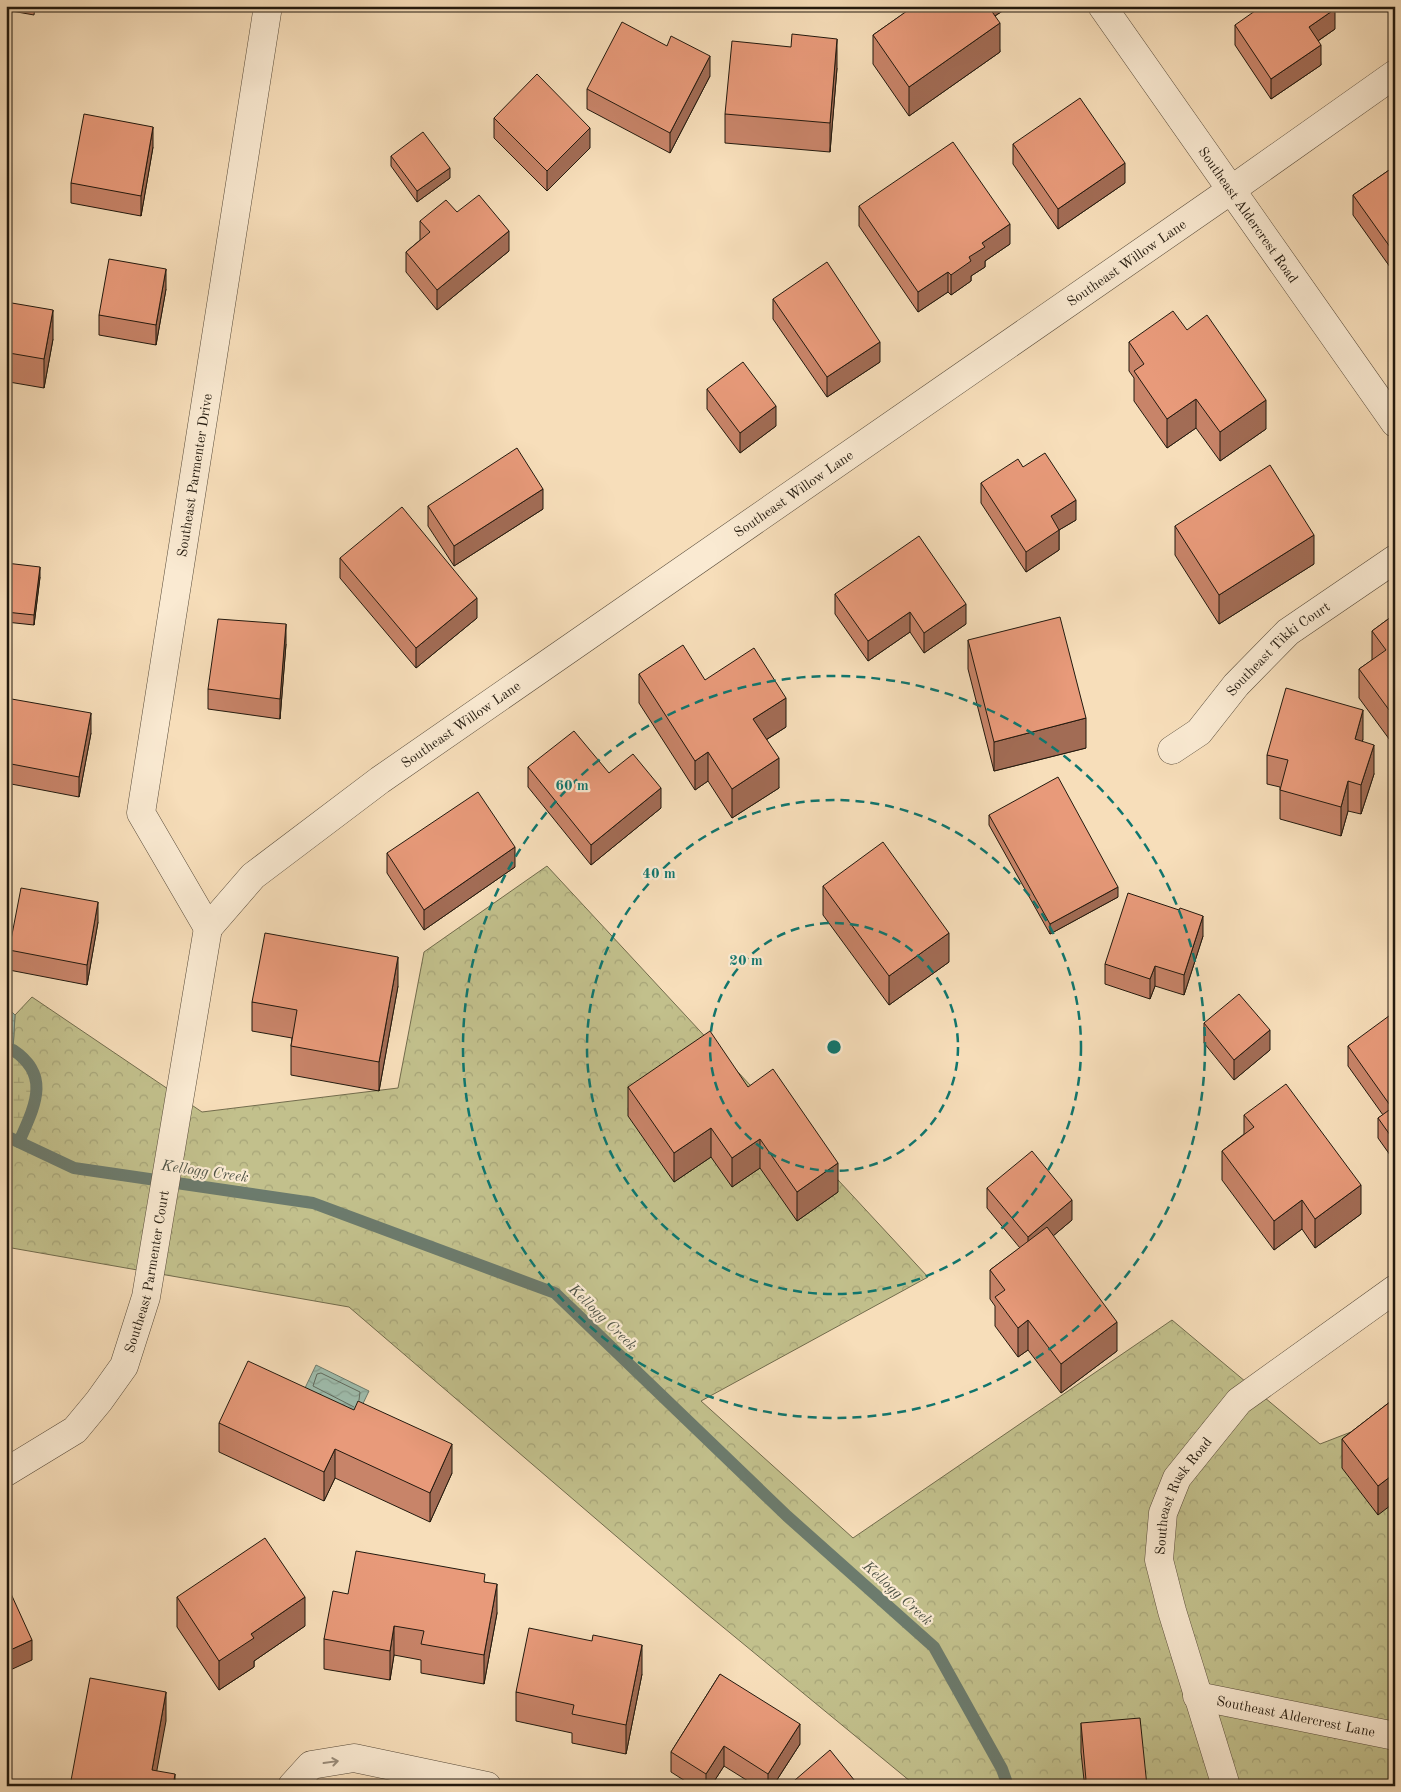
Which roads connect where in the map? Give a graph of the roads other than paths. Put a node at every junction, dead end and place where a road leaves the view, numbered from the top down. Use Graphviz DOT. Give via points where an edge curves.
graph roads {
  1 [pos="268,6"];
  2 [pos="1102,6"];
  3 [pos="1395,74"];
  4 [pos="1231,190"];
  5 [pos="1395,423"];
  6 [pos="1395,559"];
  7 [pos="1172,750"];
  8 [pos="208,928"];
  9 [pos="1395,1289"];
  10 [pos="6,1472"];
  11 [pos="1197,1696"];
  12 [pos="1395,1736"];
  13 [pos="292,1786"];
  14 [pos="487,1786"];
  15 [pos="1226,1786"];
  1 -- 8 [label="street, Southeast Parmenter Drive" via="141,812"];
  2 -- 4 [label="street, Southeast Aldercrest Road"];
  3 -- 4 [label="street, Southeast Willow Lane"];
  4 -- 5 [label="street, Southeast Aldercrest Road"];
  4 -- 8 [label="street, Southeast Willow Lane" via="380,780 253,876"];
  6 -- 7 [label="street, Southeast Tikki Court" via="1288,632 1236,685 1198,732"];
  8 -- 10 [label="street, Southeast Parmenter Court" via="146,1297 124,1366 74,1430"];
  9 -- 11 [label="street, Southeast Rusk Road" via="1239,1401 1177,1478 1163,1513 1159,1560"];
  11 -- 12 [label="street, Southeast Aldercrest Lane"];
  11 -- 15 [label="street, Southeast Rusk Road"];
  13 -- 14 [label="street, one-way" via="311,1765 354,1758"];
}
